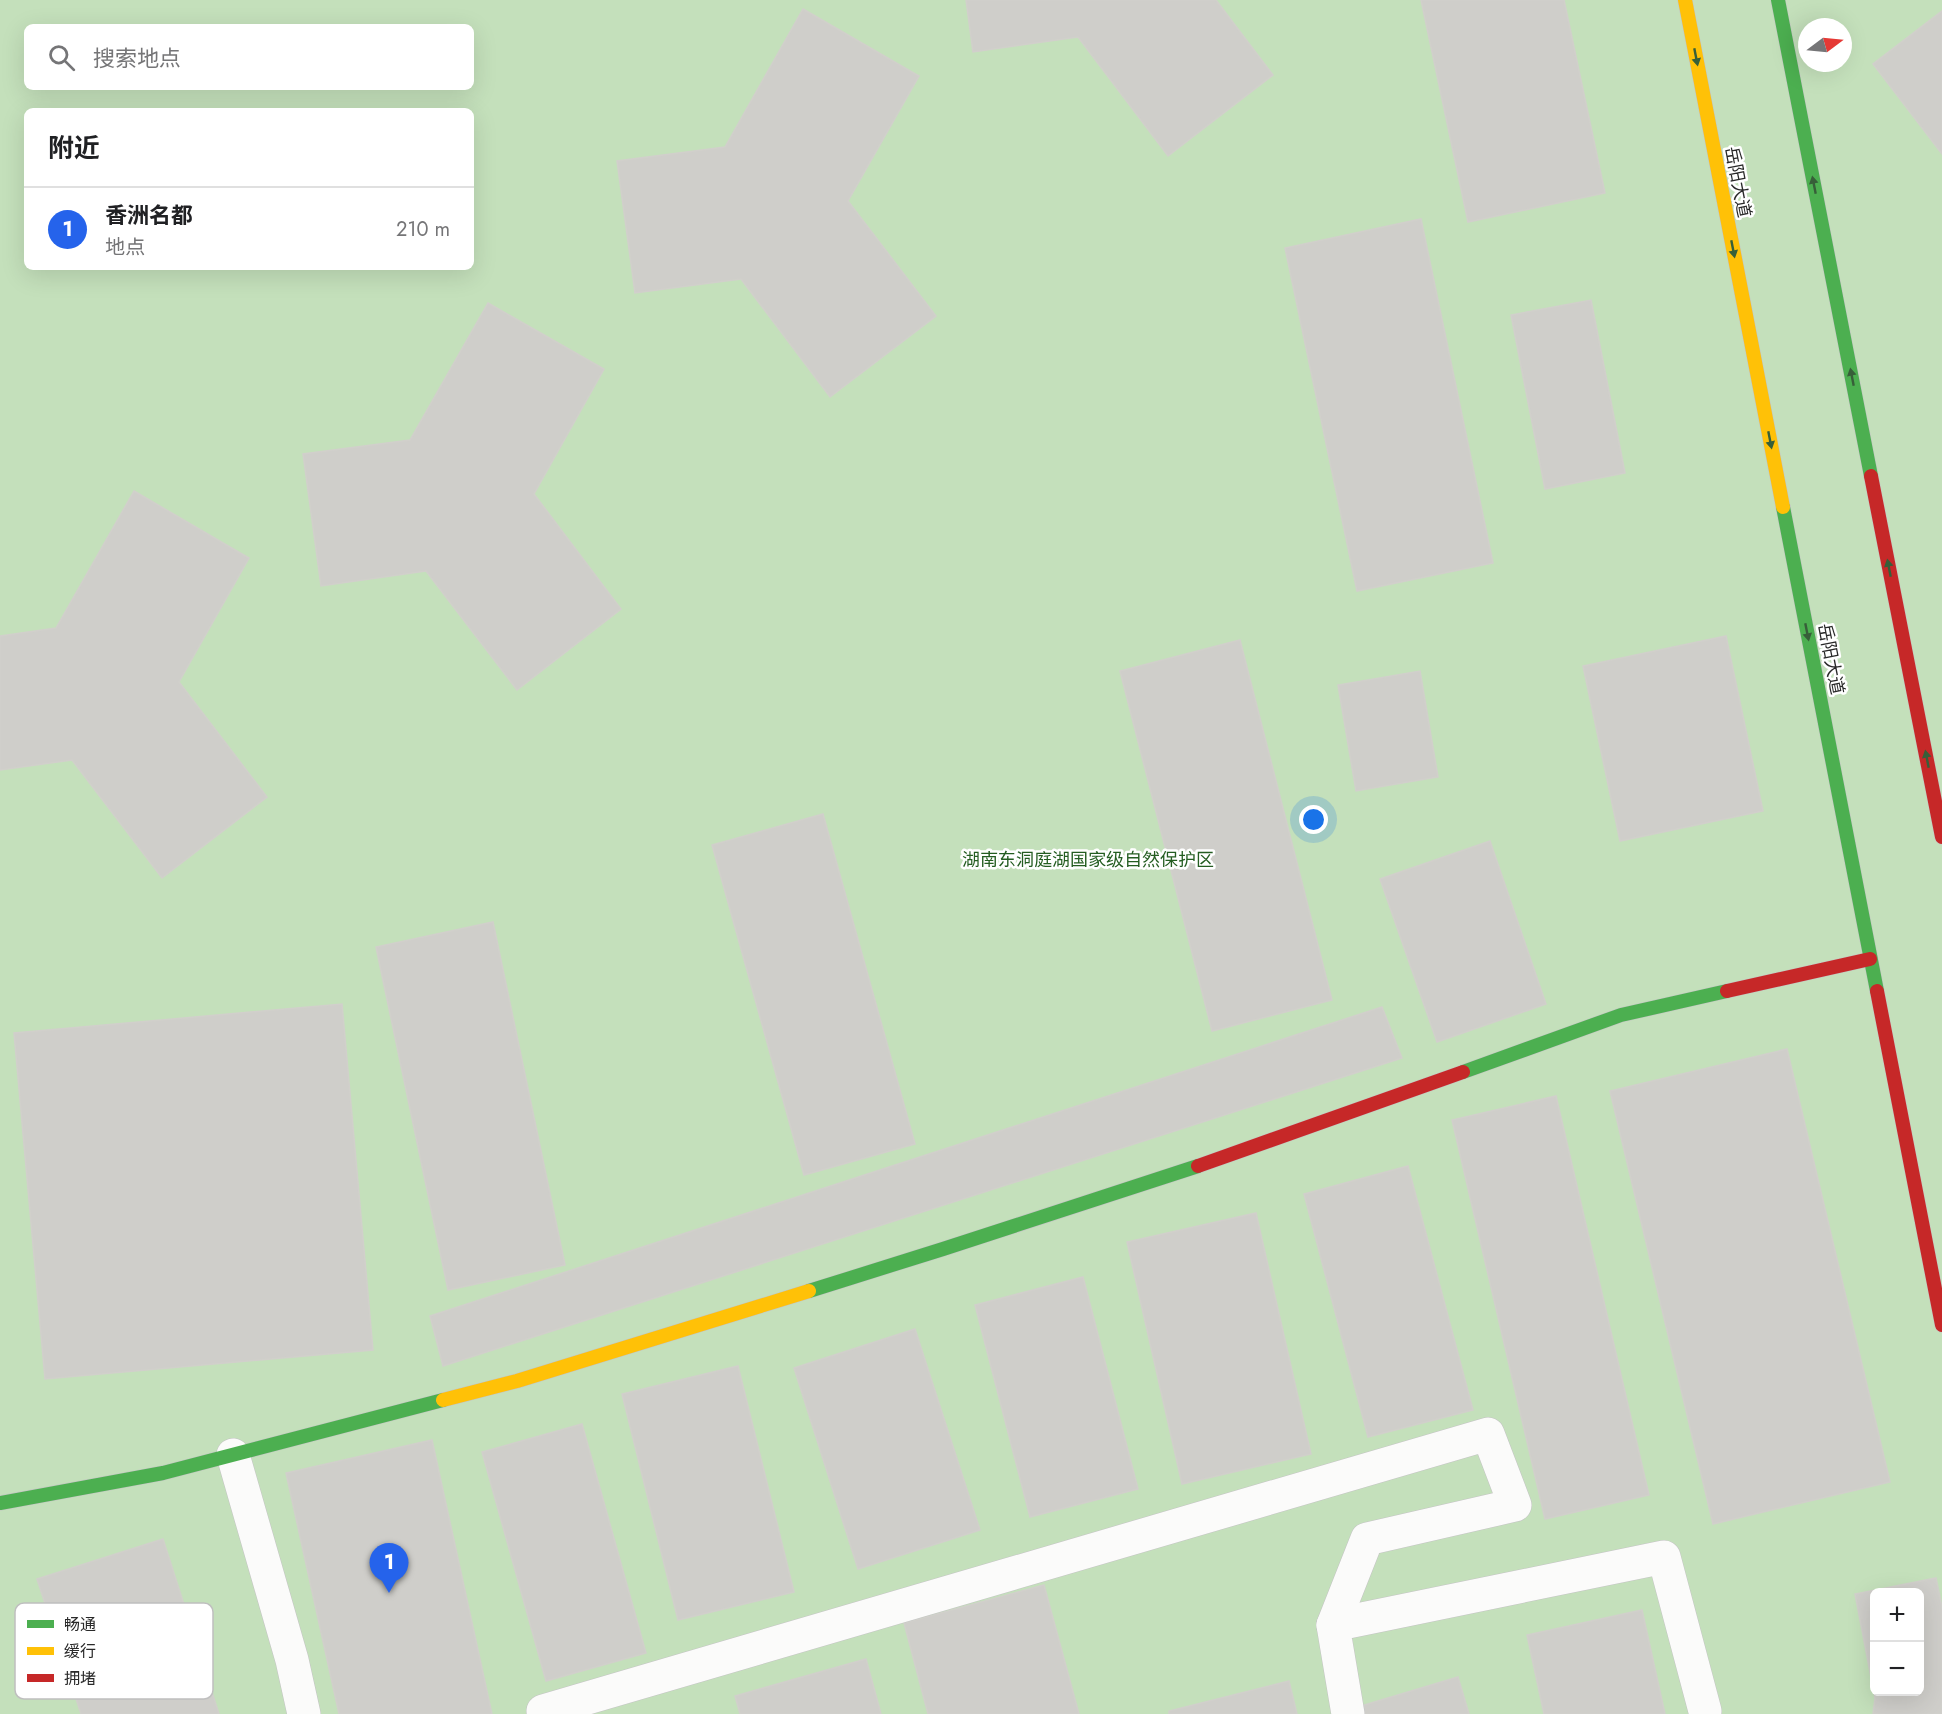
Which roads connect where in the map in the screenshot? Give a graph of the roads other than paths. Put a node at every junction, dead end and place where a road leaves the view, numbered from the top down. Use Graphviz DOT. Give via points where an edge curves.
graph roads {
  1 [pos="1684,0"];
  2 [pos="1778,0"];
  3 [pos="1942,837"];
  4 [pos="1870,959"];
  5 [pos="1942,1325"];
  6 [pos="233,1455"];
  7 [pos="0,1503"];
  8 [pos="1333,1625"];
  9 [pos="543,1711"];
  10 [pos="1705,1711"];
  11 [pos="304,1714"];
  12 [pos="1348,1714"];
  1 -- 4 [label="main road, 岳阳大道, one-way"];
  3 -- 2 [label="main road, one-way"];
  4 -- 5 [label="main road, 岳阳大道"];
  4 -- 6 [label="main road" via="1621,1015 1234,1154 932,1253 517,1382"];
  6 -- 7 [label="main road" via="163,1473"];
  6 -- 11 [label="street"];
  8 -- 9 [label="street" via="1367,1539 1515,1505 1488,1434"];
  8 -- 10 [label="street" via="1664,1557"];
  8 -- 12 [label="street"];
}
